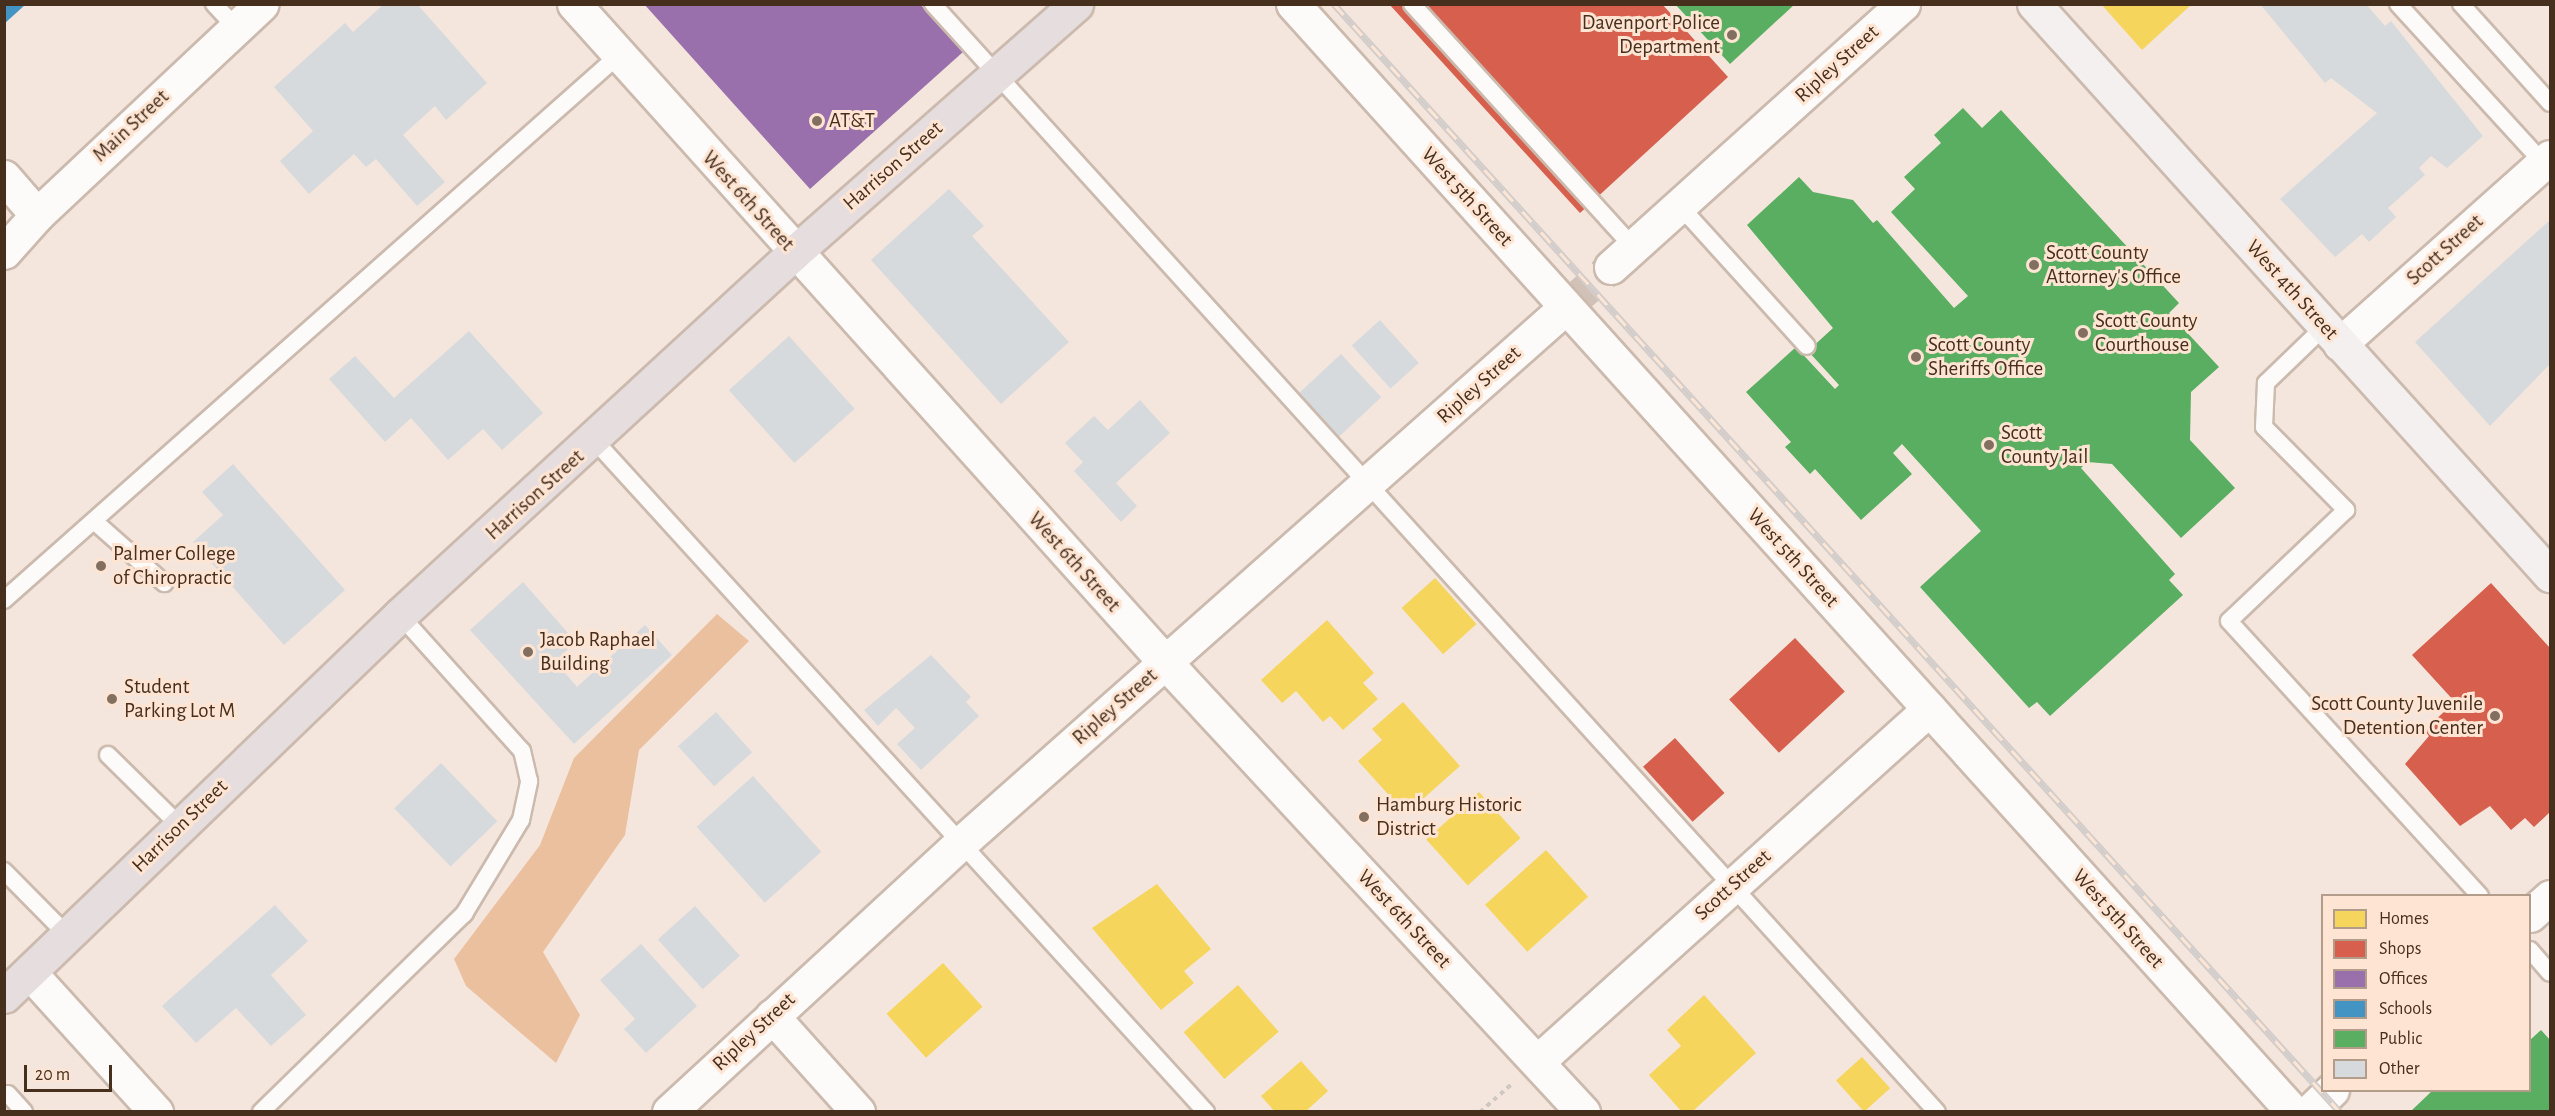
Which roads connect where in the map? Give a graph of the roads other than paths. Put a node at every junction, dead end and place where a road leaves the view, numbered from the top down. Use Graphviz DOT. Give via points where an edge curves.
graph roads {
  1 [pos="214,4"];
  2 [pos="262,4"];
  3 [pos="574,4"];
  4 [pos="933,4"];
  5 [pos="1076,4"];
  6 [pos="1293,4"];
  7 [pos="1412,4"];
  8 [pos="1903,4"];
  9 [pos="2034,4"];
  10 [pos="2398,4"];
  11 [pos="2461,4"];
  12 [pos="236,28"];
  13 [pos="619,55"];
  14 [pos="996,76"];
  15 [pos="2550,103"];
  16 [pos="2548,164"];
  17 [pos="4,177"];
  18 [pos="1680,205"];
  19 [pos="37,214"];
  20 [pos="4,252"];
  21 [pos="794,253"];
  22 [pos="1622,257"];
  23 [pos="1566,308"];
  24 [pos="2332,335"];
  25 [pos="1807,346"];
  26 [pos="594,441"];
  27 [pos="1365,487"];
  28 [pos="94,521"];
  29 [pos="2550,575"];
  30 [pos="164,583"];
  31 [pos="4,600"];
  32 [pos="400,615"];
  33 [pos="1166,663"];
  34 [pos="1929,709"];
  35 [pos="108,754"];
  36 [pos="180,826"];
  37 [pos="961,843"];
  38 [pos="4,871"];
  39 [pos="1732,886"];
  40 [pos="2478,894"];
  41 [pos="2550,897"];
  42 [pos="2531,913"];
  43 [pos="68,936"];
  44 [pos="2531,952"];
  45 [pos="30,973"];
  46 [pos="2550,973"];
  47 [pos="4,996"];
  48 [pos="772,1016"];
  49 [pos="1537,1062"];
  50 [pos="2330,1092"];
  51 [pos="8,1094"];
  52 [pos="24,1112"];
  53 [pos="156,1112"];
  54 [pos="261,1112"];
  55 [pos="669,1112"];
  56 [pos="858,1112"];
  57 [pos="1206,1112"];
  58 [pos="1583,1112"];
  59 [pos="1937,1112"];
  60 [pos="2293,1112"];
  61 [pos="2308,1112"];
  1 -- 12 [label="lane"];
  2 -- 12 [label="street, Main Street"];
  3 -- 13 [label="street, West 6th Street"];
  4 -- 14 [label="lane"];
  5 -- 14 [label="highway, Harrison Street"];
  6 -- 23 [label="street, West 5th Street"];
  7 -- 22 [label="lane"];
  8 -- 18 [label="street, Ripley Street"];
  9 -- 24 [label="main road, West 4th Street"];
  10 -- 16 [label="lane"];
  11 -- 15 [label="lane"];
  12 -- 19 [label="street, Main Street"];
  13 -- 21 [label="street, West 6th Street"];
  13 -- 28 [label="lane"];
  14 -- 21 [label="highway, Harrison Street"];
  14 -- 27 [label="lane"];
  16 -- 24 [label="street, Scott Street"];
  17 -- 19 [label="street"];
  18 -- 22 [label="street, Ripley Street"];
  18 -- 25 [label="lane"];
  19 -- 20 [label="street, Main Street"];
  21 -- 26 [label="highway, Harrison Street"];
  21 -- 33 [label="street, West 6th Street"];
  23 -- 27 [label="street, Ripley Street"];
  23 -- 34 [label="street, West 5th Street"];
  24 -- 29 [label="main road, West 4th Street"];
  24 -- 40 [label="lane" via="2266,383 2264,427 2346,510 2229,621"];
  26 -- 32 [label="highway, Harrison Street"];
  26 -- 37 [label="lane"];
  27 -- 33 [label="street, Ripley Street"];
  27 -- 39 [label="lane"];
  28 -- 30 [label="lane"];
  28 -- 31 [label="lane"];
  32 -- 36 [label="highway, Harrison Street"];
  32 -- 54 [label="lane" via="522,751 530,781 521,820 464,914"];
  33 -- 37 [label="street, Ripley Street"];
  33 -- 49 [label="street, West 6th Street"];
  34 -- 39 [label="street, Scott Street"];
  34 -- 60 [label="street, West 5th Street"];
  35 -- 36 [label="lane"];
  36 -- 43 [label="highway, Harrison Street"];
  37 -- 48 [label="street, Ripley Street"];
  37 -- 57 [label="lane"];
  38 -- 43 [label="lane"];
  39 -- 49 [label="street, Scott Street"];
  39 -- 59 [label="lane"];
  41 -- 42 [label="street"];
  43 -- 45 [label="highway, Harrison Street"];
  44 -- 46 [label="lane"];
  45 -- 47 [label="highway, Harrison Street"];
  45 -- 53 [label="street"];
  48 -- 55 [label="street, Ripley Street"];
  48 -- 56 [label="street"];
  49 -- 58 [label="street, West 6th Street"];
  50 -- 61 [label="street"];
  51 -- 52 [label="lane"];
}
